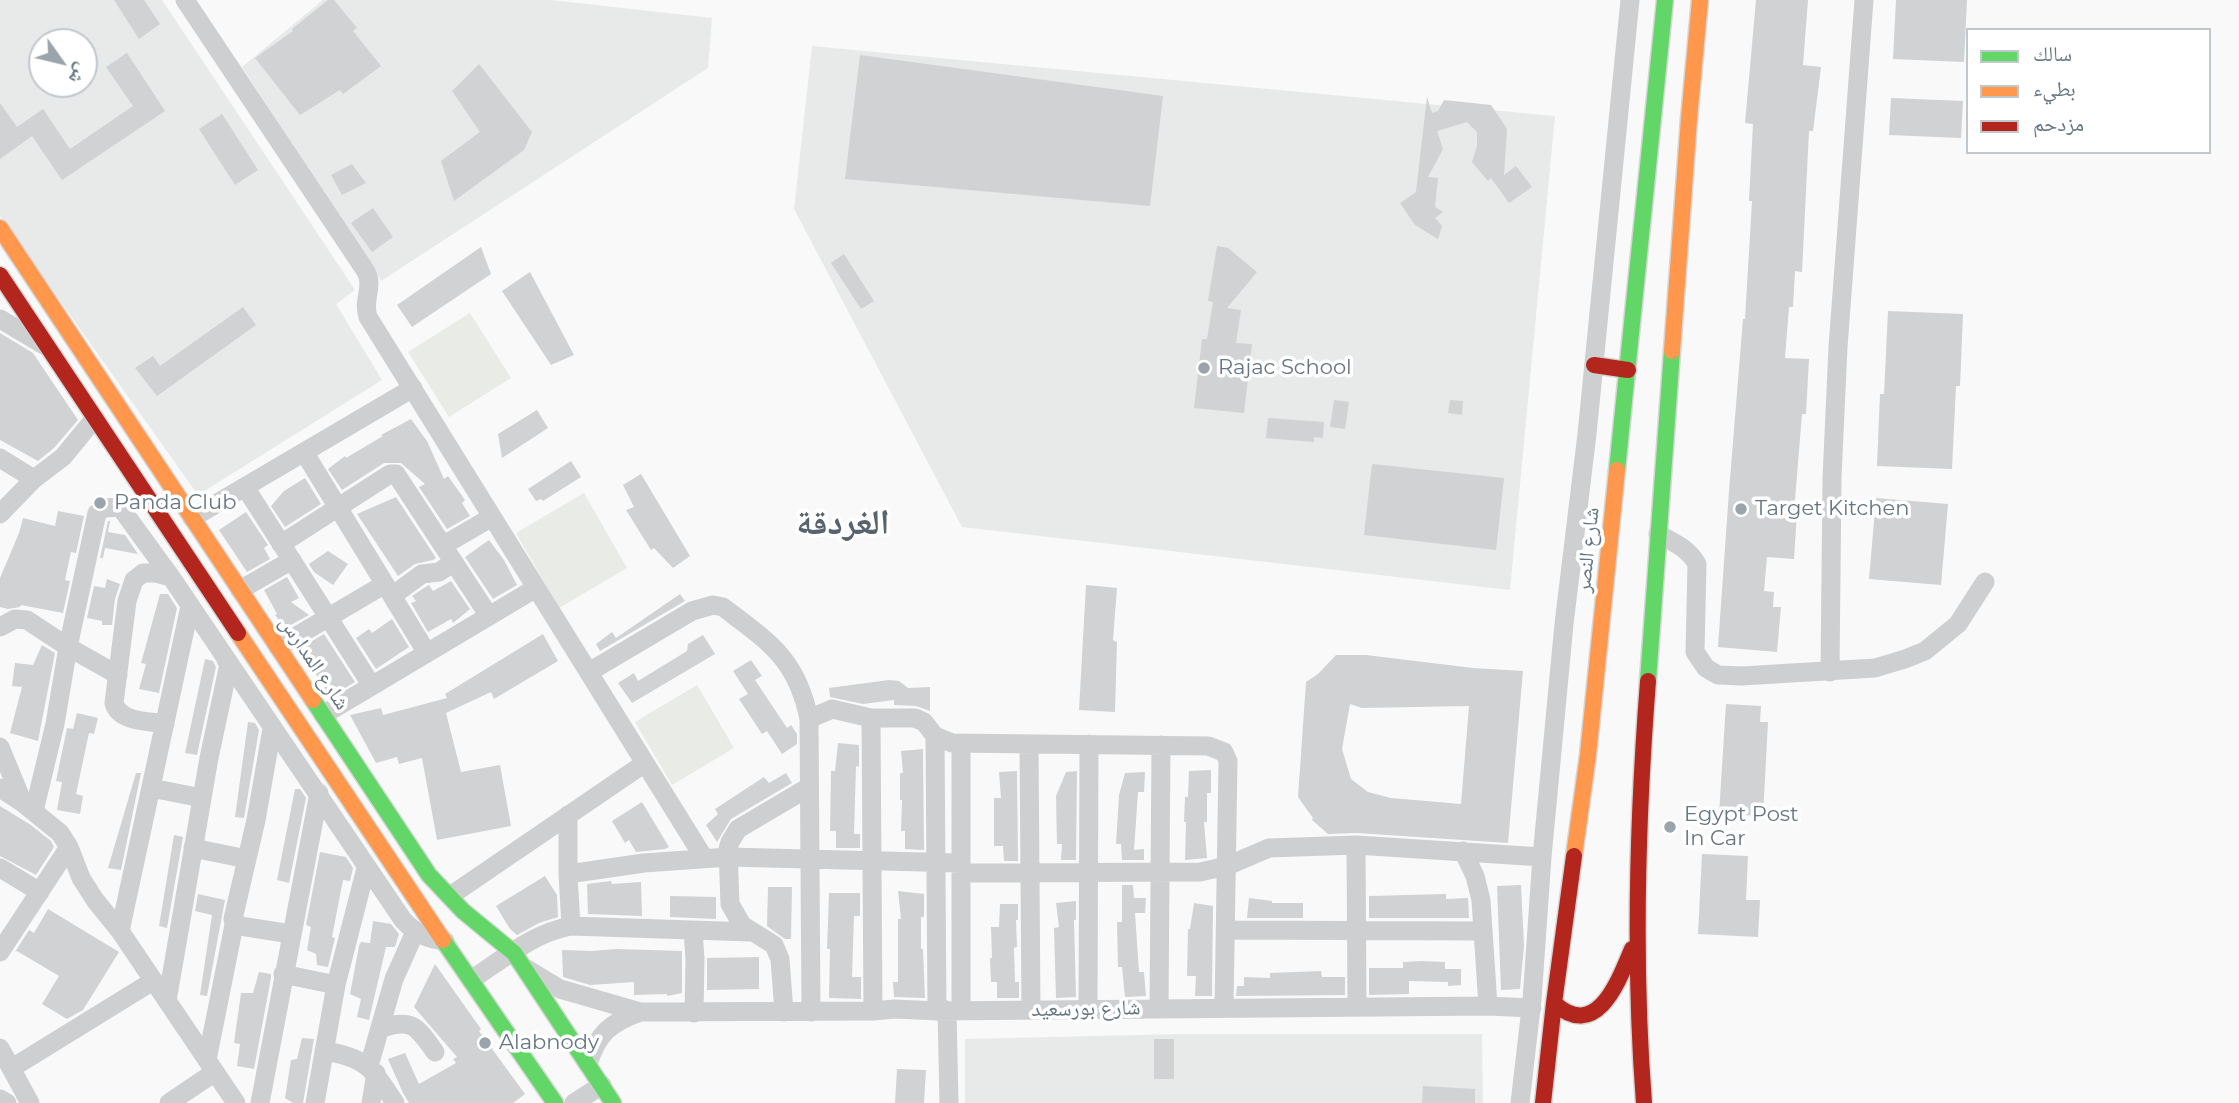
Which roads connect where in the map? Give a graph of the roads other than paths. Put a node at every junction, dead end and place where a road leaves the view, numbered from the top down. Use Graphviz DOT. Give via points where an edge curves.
graph roads {
  1 [pos="185,0"];
  2 [pos="1630,0"];
  3 [pos="1665,0"];
  4 [pos="1700,0"];
  5 [pos="1864,0"];
  6 [pos="0,228"];
  7 [pos="0,275"];
  8 [pos="0,319"];
  9 [pos="48,348"];
  10 [pos="1594,365"];
  11 [pos="1628,370"];
  12 [pos="413,388"];
  13 [pos="94,418"];
  14 [pos="303,453"];
  15 [pos="0,458"];
  16 [pos="34,479"];
  17 [pos="245,487"];
  18 [pos="338,508"];
  19 [pos="0,514"];
  20 [pos="492,517"];
  21 [pos="192,518"];
  22 [pos="1658,534"];
  23 [pos="287,552"];
  24 [pos="449,554"];
  25 [pos="171,577"];
  26 [pos="1986,582"];
  27 [pos="536,588"];
  28 [pos="240,590"];
  29 [pos="388,590"];
  30 [pos="190,606"];
  31 [pos="489,616"];
  32 [pos="328,617"];
  33 [pos="0,627"];
  34 [pos="68,647"];
  35 [pos="278,647"];
  36 [pos="428,653"];
  37 [pos="226,660"];
  38 [pos="1830,672"];
  39 [pos="589,673"];
  40 [pos="118,675"];
  41 [pos="372,686"];
  42 [pos="323,715"];
  43 [pos="871,718"];
  44 [pos="808,719"];
  45 [pos="165,724"];
  46 [pos="272,729"];
  47 [pos="935,736"];
  48 [pos="961,743"];
  49 [pos="1030,744"];
  50 [pos="1089,744"];
  51 [pos="1161,745"];
  52 [pos="0,747"];
  53 [pos="645,763"];
  54 [pos="809,787"];
  55 [pos="0,788"];
  56 [pos="151,788"];
  57 [pos="319,793"];
  58 [pos="202,799"];
  59 [pos="29,807"];
  60 [pos="568,815"];
  61 [pos="1356,845"];
  62 [pos="69,847"];
  63 [pos="193,848"];
  64 [pos="1463,851"];
  65 [pos="729,857"];
  66 [pos="1542,857"];
  67 [pos="704,858"];
  68 [pos="247,859"];
  69 [pos="810,859"];
  70 [pos="873,861"];
  71 [pos="936,863"];
  72 [pos="1227,866"];
  73 [pos="366,867"];
  74 [pos="0,868"];
  75 [pos="961,868"];
  76 [pos="1160,871"];
  77 [pos="1030,872"];
  78 [pos="1089,872"];
  79 [pos="568,874"];
  80 [pos="40,892"];
  81 [pos="450,896"];
  82 [pos="234,925"];
  83 [pos="571,926"];
  84 [pos="1226,930"];
  85 [pos="1357,930"];
  86 [pos="120,931"];
  87 [pos="693,931"];
  88 [pos="1483,931"];
  89 [pos="415,932"];
  90 [pos="751,932"];
  91 [pos="290,933"];
  92 [pos="445,942"];
  93 [pos="1635,943"];
  94 [pos="0,952"];
  95 [pos="519,960"];
  96 [pos="283,974"];
  97 [pos="471,980"];
  98 [pos="153,981"];
  99 [pos="336,985"];
  100 [pos="167,1001"];
  101 [pos="1554,1003"];
  102 [pos="1488,1006"];
  103 [pos="1356,1007"];
  104 [pos="1224,1008"];
  105 [pos="1532,1008"];
  106 [pos="1088,1009"];
  107 [pos="1159,1009"];
  108 [pos="949,1010"];
  109 [pos="1031,1010"];
  110 [pos="873,1011"];
  111 [pos="784,1012"];
  112 [pos="811,1012"];
  113 [pos="640,1013"];
  114 [pos="694,1013"];
  115 [pos="380,1028"];
  116 [pos="0,1048"];
  117 [pos="324,1051"];
  118 [pos="435,1052"];
  119 [pos="588,1064"];
  120 [pos="211,1066"];
  121 [pos="12,1068"];
  122 [pos="372,1070"];
  123 [pos="602,1085"];
  124 [pos="0,1099"];
  125 [pos="7,1103"];
  126 [pos="30,1103"];
  127 [pos="169,1103"];
  128 [pos="236,1103"];
  129 [pos="260,1103"];
  130 [pos="315,1103"];
  131 [pos="371,1103"];
  132 [pos="395,1103"];
  133 [pos="555,1103"];
  134 [pos="574,1103"];
  135 [pos="613,1103"];
  136 [pos="949,1103"];
  137 [pos="1520,1103"];
  138 [pos="1543,1103"];
  139 [pos="1644,1103"];
  1 -- 12 [label="street" via="369,276 368,317"];
  2 -- 10 [label="street"];
  3 -- 11 [label="main road, شارع النصر"];
  4 -- 22 [label="main road"];
  5 -- 38 [label="street" via="1838,347"];
  6 -- 21 [label="main road, شارع المدارس"];
  7 -- 9 [label="main road"];
  8 -- 9 [label="street"];
  9 -- 13 [label="main road"];
  10 -- 11 [label="main road"];
  10 -- 66 [label="street"];
  11 -- 101 [label="main road, شارع النصر" via="1588,755"];
  12 -- 14 [label="street"];
  12 -- 20 [label="street"];
  13 -- 16 [label="street" via="63,457"];
  13 -- 92 [label="main road"];
  14 -- 17 [label="street"];
  14 -- 18 [label="street"];
  15 -- 16 [label="street"];
  16 -- 19 [label="street"];
  17 -- 21 [label="street"];
  17 -- 23 [label="street"];
  18 -- 23 [label="street"];
  18 -- 24 [label="street" via="396,474"];
  18 -- 29 [label="street"];
  20 -- 24 [label="street"];
  20 -- 27 [label="street"];
  21 -- 28 [label="main road, شارع المدارس"];
  22 -- 38 [label="street" via="1685,548 1697,564 1696,652 1706,668 1718,675 1742,677"];
  22 -- 93 [label="main road" via="1641,753"];
  23 -- 28 [label="street"];
  23 -- 32 [label="street"];
  24 -- 29 [label="street" via="439,572 422,574"];
  24 -- 31 [label="street"];
  25 -- 30 [label="street"];
  25 -- 34 [label="street" via="120,507 100,510"];
  25 -- 40 [label="street" via="144,573 134,580"];
  26 -- 38 [label="street" via="1958,624 1925,651 1875,668"];
  27 -- 31 [label="street"];
  27 -- 39 [label="street"];
  28 -- 35 [label="main road, شارع المدارس"];
  29 -- 32 [label="street"];
  29 -- 36 [label="street"];
  30 -- 37 [label="street"];
  30 -- 45 [label="street"];
  31 -- 36 [label="street"];
  32 -- 35 [label="street"];
  32 -- 41 [label="street"];
  33 -- 34 [label="street" via="15,619 27,620"];
  34 -- 40 [label="street"];
  34 -- 59 [label="street" via="55,724"];
  35 -- 42 [label="main road, شارع المدارس"];
  36 -- 41 [label="street"];
  37 -- 46 [label="street"];
  37 -- 58 [label="street" via="229,664"];
  39 -- 44 [label="street" via="692,611 723,607 776,649 793,670"];
  39 -- 53 [label="street"];
  40 -- 45 [label="street" via="116,711"];
  41 -- 42 [label="street"];
  42 -- 81 [label="main road, شارع المدارس" via="429,875"];
  43 -- 44 [label="street" via="832,709"];
  43 -- 47 [label="street" via="915,718"];
  43 -- 70 [label="street"];
  44 -- 54 [label="street"];
  45 -- 56 [label="street"];
  46 -- 57 [label="street"];
  46 -- 68 [label="street"];
  47 -- 48 [label="street"];
  47 -- 71 [label="street"];
  48 -- 49 [label="street"];
  48 -- 75 [label="street"];
  49 -- 50 [label="street"];
  49 -- 77 [label="street"];
  50 -- 51 [label="street"];
  50 -- 78 [label="street"];
  51 -- 72 [label="street" via="1208,746 1224,752 1228,761"];
  51 -- 76 [label="street"];
  52 -- 59 [label="street"];
  53 -- 60 [label="street"];
  53 -- 67 [label="street"];
  54 -- 65 [label="street" via="738,829 730,842"];
  54 -- 69 [label="street"];
  55 -- 59 [label="street"];
  56 -- 58 [label="street"];
  56 -- 86 [label="street"];
  57 -- 73 [label="street"];
  57 -- 91 [label="street"];
  58 -- 63 [label="street"];
  59 -- 62 [label="street" via="60,833"];
  60 -- 79 [label="street"];
  60 -- 81 [label="street"];
  61 -- 64 [label="street"];
  61 -- 72 [label="street" via="1269,848"];
  61 -- 85 [label="street"];
  62 -- 80 [label="street"];
  62 -- 86 [label="street" via="81,878"];
  63 -- 68 [label="street"];
  63 -- 100 [label="street"];
  64 -- 66 [label="street"];
  64 -- 88 [label="street" via="1479,888"];
  65 -- 67 [label="street"];
  65 -- 69 [label="street"];
  65 -- 90 [label="street" via="730,904"];
  66 -- 105 [label="street"];
  67 -- 79 [label="street"];
  68 -- 82 [label="street"];
  69 -- 70 [label="street"];
  69 -- 112 [label="street"];
  70 -- 71 [label="street"];
  70 -- 110 [label="street"];
  71 -- 75 [label="street"];
  71 -- 108 [label="street"];
  72 -- 76 [label="street" via="1200,872"];
  72 -- 84 [label="street"];
  73 -- 89 [label="street"];
  73 -- 99 [label="street"];
  74 -- 80 [label="street"];
  75 -- 77 [label="street"];
  75 -- 108 [label="street"];
  76 -- 78 [label="street"];
  76 -- 107 [label="street"];
  77 -- 78 [label="street"];
  77 -- 109 [label="street"];
  78 -- 106 [label="street"];
  79 -- 83 [label="street"];
  80 -- 94 [label="street"];
  81 -- 95 [label="main road, شارع المدارس"];
  82 -- 91 [label="street"];
  82 -- 120 [label="street"];
  83 -- 87 [label="street"];
  83 -- 95 [label="street" via="542,934"];
  84 -- 85 [label="street"];
  84 -- 104 [label="street"];
  85 -- 88 [label="street"];
  85 -- 103 [label="street"];
  86 -- 98 [label="street"];
  87 -- 90 [label="street"];
  87 -- 114 [label="street"];
  88 -- 102 [label="street"];
  89 -- 92 [label="street"];
  89 -- 115 [label="street" via="394,979"];
  90 -- 111 [label="street" via="774,945 780,959"];
  91 -- 96 [label="street"];
  92 -- 97 [label="main road"];
  93 -- 101 [label="main road" via="1608,1000 1597,1011 1574,1014"];
  93 -- 139 [label="main road"];
  95 -- 97 [label="street"];
  95 -- 113 [label="street, شارع بورسعيد" via="560,989"];
  95 -- 119 [label="main road, شارع المدارس"];
  96 -- 99 [label="street"];
  96 -- 129 [label="street"];
  97 -- 133 [label="main road"];
  98 -- 100 [label="street"];
  98 -- 121 [label="street"];
  99 -- 117 [label="street"];
  100 -- 120 [label="street"];
  101 -- 138 [label="main road, شارع النصر"];
  102 -- 103 [label="street, شارع بورسعيد"];
  102 -- 105 [label="street, شارع بورسعيد"];
  103 -- 104 [label="street, شارع بورسعيد"];
  104 -- 107 [label="street, شارع بورسعيد"];
  105 -- 137 [label="street"];
  106 -- 107 [label="street, شارع بورسعيد"];
  106 -- 109 [label="street, شارع بورسعيد"];
  108 -- 109 [label="street, شارع بورسعيد"];
  108 -- 110 [label="street, شارع بورسعيد"];
  108 -- 136 [label="street"];
  110 -- 112 [label="street, شارع بورسعيد"];
  111 -- 112 [label="street, شارع بورسعيد"];
  111 -- 114 [label="street, شارع بورسعيد"];
  113 -- 114 [label="street, شارع بورسعيد"];
  113 -- 119 [label="street, شارع بورسعيد" via="604,1031"];
  115 -- 118 [label="street" via="396,1022 409,1024"];
  115 -- 122 [label="street"];
  116 -- 121 [label="street"];
  117 -- 122 [label="street" via="348,1056"];
  117 -- 130 [label="street"];
  119 -- 123 [label="main road, شارع المدارس"];
  120 -- 127 [label="street"];
  120 -- 128 [label="street"];
  121 -- 126 [label="street"];
  122 -- 131 [label="street"];
  122 -- 132 [label="street"];
  123 -- 134 [label="street"];
  123 -- 135 [label="main road, شارع المدارس"];
  124 -- 125 [label="street"];
}
